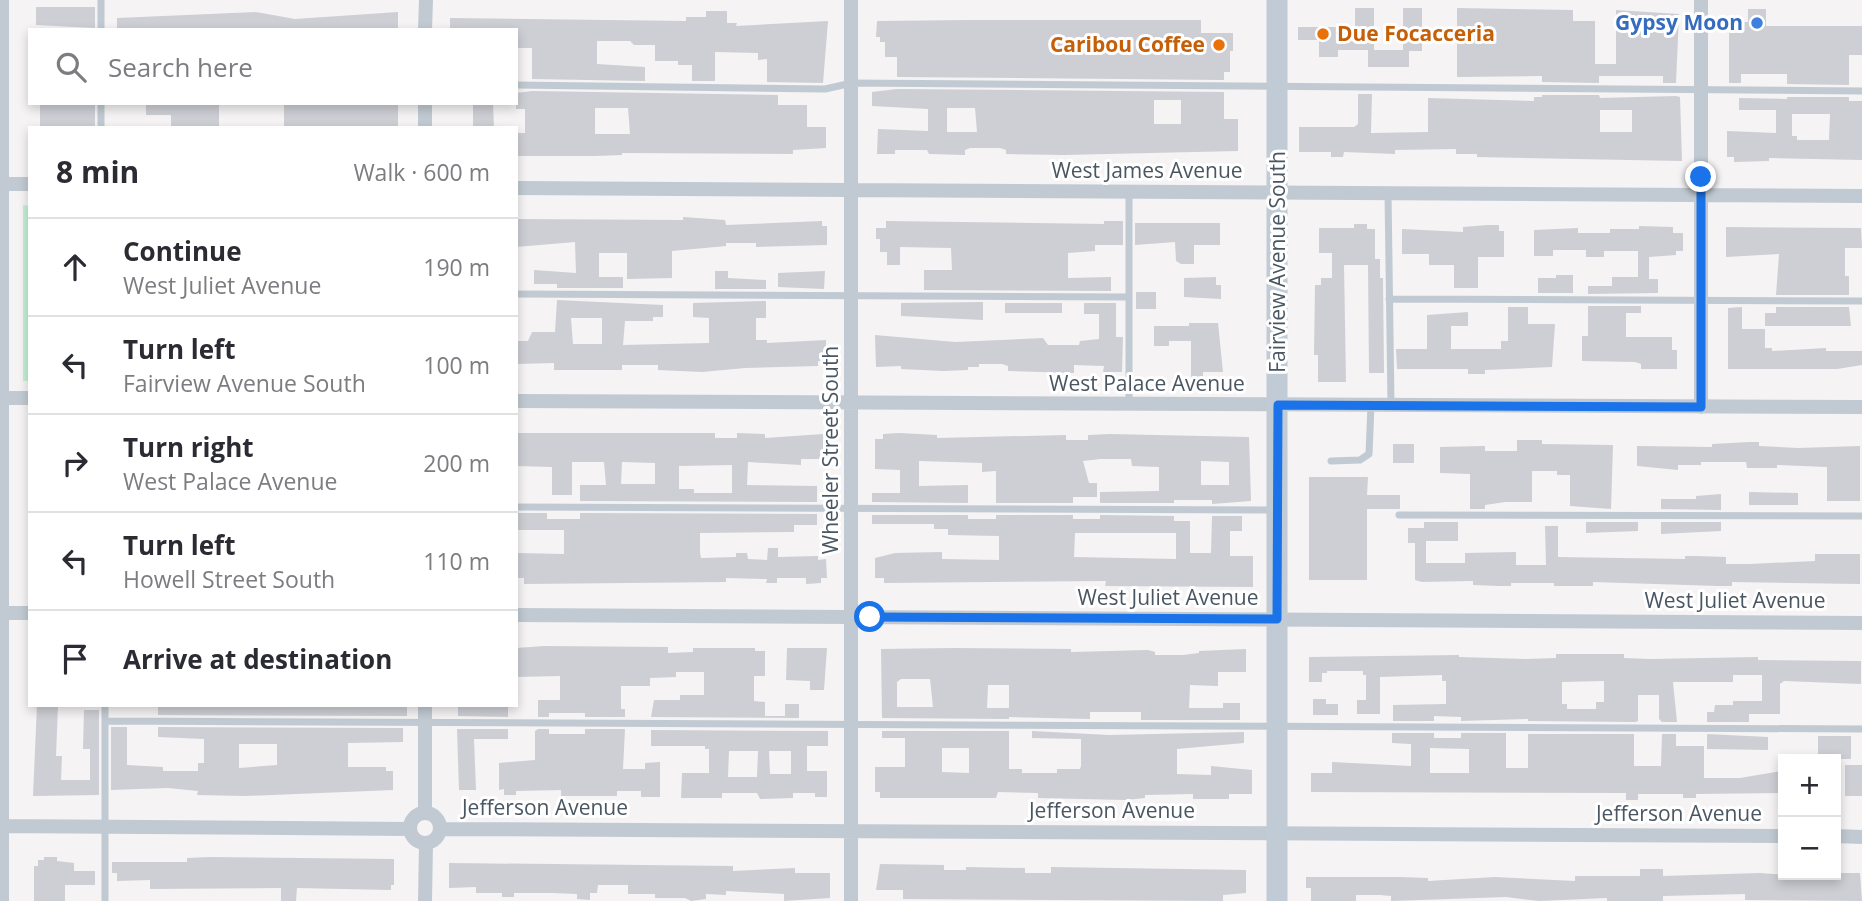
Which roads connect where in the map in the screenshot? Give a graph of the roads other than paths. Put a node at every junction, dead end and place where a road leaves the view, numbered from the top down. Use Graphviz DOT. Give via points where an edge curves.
graph roads {
  1 [pos="2,0"];
  2 [pos="101,0"];
  3 [pos="426,0"];
  4 [pos="851,0"];
  5 [pos="1277,0"];
  6 [pos="1701,0"];
  7 [pos="101,28"];
  8 [pos="425,28"];
  9 [pos="852,83"];
  10 [pos="518,85"];
  11 [pos="1278,89"];
  12 [pos="1701,90"];
  13 [pos="1862,91"];
  14 [pos="101,105"];
  15 [pos="425,105"];
  16 [pos="101,126"];
  17 [pos="425,126"];
  18 [pos="1,184"];
  19 [pos="28,184"];
  20 [pos="518,188"];
  21 [pos="852,192"];
  22 [pos="1129,192"];
  23 [pos="1278,193"];
  24 [pos="1388,193"];
  25 [pos="1701,195"];
  26 [pos="1862,196"];
  27 [pos="518,294"];
  28 [pos="852,295"];
  29 [pos="1128,297"];
  30 [pos="1389,299"];
  31 [pos="1701,300"];
  32 [pos="1862,301"];
  33 [pos="1,398"];
  34 [pos="28,398"];
  35 [pos="518,401"];
  36 [pos="852,404"];
  37 [pos="1129,405"];
  38 [pos="1278,405"];
  39 [pos="1371,405"];
  40 [pos="1391,405"];
  41 [pos="1701,407"];
  42 [pos="1862,407"];
  43 [pos="1331,461"];
  44 [pos="518,507"];
  45 [pos="852,510"];
  46 [pos="1278,510"];
  47 [pos="1399,515"];
  48 [pos="1862,516"];
  49 [pos="1,613"];
  50 [pos="28,613"];
  51 [pos="518,615"];
  52 [pos="851,617"];
  53 [pos="1277,619"];
  54 [pos="1862,623"];
  55 [pos="105,707"];
  56 [pos="425,707"];
  57 [pos="425,721"];
  58 [pos="106,722"];
  59 [pos="851,724"];
  60 [pos="1277,725"];
  61 [pos="1862,729"];
  62 [pos="425,812"];
  63 [pos="1,826"];
  64 [pos="105,827"];
  65 [pos="410,829"];
  66 [pos="440,829"];
  67 [pos="851,831"];
  68 [pos="1278,833"];
  69 [pos="1778,836"];
  70 [pos="1841,836"];
  71 [pos="1862,836"];
  72 [pos="426,843"];
  73 [pos="2,901"];
  74 [pos="105,901"];
  75 [pos="425,901"];
  76 [pos="851,901"];
  77 [pos="1277,901"];
  1 -- 18 [label="street"];
  2 -- 7 [label="lane"];
  3 -- 8 [label="street"];
  4 -- 9 [label="street, Wheeler Street South"];
  5 -- 11 [label="street, Fairview Avenue South"];
  6 -- 12 [label="street"];
  9 -- 10 [label="lane" via="825,89"];
  9 -- 11 [label="lane"];
  9 -- 21 [label="street, Wheeler Street South"];
  11 -- 12 [label="lane"];
  11 -- 23 [label="street, Fairview Avenue South"];
  12 -- 13 [label="lane"];
  12 -- 25 [label="street"];
  14 -- 16 [label="lane"];
  15 -- 17 [label="street"];
  18 -- 19 [label="street"];
  18 -- 33 [label="street"];
  20 -- 21 [label="street, West James Avenue"];
  21 -- 22 [label="street, West James Avenue"];
  21 -- 28 [label="street, Wheeler Street South"];
  22 -- 23 [label="street, West James Avenue"];
  22 -- 29 [label="lane"];
  23 -- 24 [label="street, West James Avenue"];
  23 -- 38 [label="street, Fairview Avenue South"];
  24 -- 25 [label="street, West James Avenue"];
  24 -- 30 [label="lane"];
  25 -- 26 [label="street, West James Avenue"];
  25 -- 31 [label="street"];
  27 -- 28 [label="lane"];
  28 -- 29 [label="lane"];
  28 -- 36 [label="street, Wheeler Street South"];
  29 -- 37 [label="lane"];
  30 -- 31 [label="lane"];
  30 -- 40 [label="lane"];
  31 -- 32 [label="lane"];
  31 -- 41 [label="street"];
  33 -- 34 [label="street"];
  33 -- 49 [label="street"];
  35 -- 36 [label="street, West Palace Avenue"];
  36 -- 37 [label="street, West Palace Avenue"];
  36 -- 45 [label="street, Wheeler Street South"];
  37 -- 38 [label="street, West Palace Avenue"];
  38 -- 39 [label="street, West Palace Avenue"];
  38 -- 46 [label="street, Fairview Avenue South"];
  39 -- 40 [label="street, West Palace Avenue"];
  39 -- 43 [label="lane" via="1369,454 1360,460"];
  40 -- 41 [label="street, West Palace Avenue"];
  41 -- 42 [label="street, West Palace Avenue"];
  44 -- 45 [label="lane"];
  45 -- 46 [label="lane"];
  45 -- 52 [label="street, Wheeler Street South"];
  46 -- 53 [label="street, Fairview Avenue South"];
  47 -- 48 [label="lane"];
  49 -- 50 [label="street"];
  49 -- 63 [label="street"];
  51 -- 52 [label="street, West Juliet Avenue"];
  52 -- 53 [label="street, West Juliet Avenue"];
  52 -- 59 [label="street, Wheeler Street South"];
  53 -- 54 [label="street, West Juliet Avenue"];
  53 -- 60 [label="street, Fairview Avenue South"];
  55 -- 58 [label="lane"];
  56 -- 57 [label="street"];
  57 -- 58 [label="lane"];
  57 -- 59 [label="lane"];
  57 -- 62 [label="street"];
  58 -- 64 [label="lane"];
  59 -- 60 [label="lane"];
  59 -- 67 [label="street, Wheeler Street South"];
  60 -- 61 [label="lane"];
  60 -- 68 [label="street, Fairview Avenue South"];
  62 -- 65 [label="street"];
  62 -- 66 [label="street" via="436,817"];
  63 -- 64 [label="street"];
  63 -- 73 [label="street"];
  64 -- 65 [label="street"];
  64 -- 74 [label="lane"];
  65 -- 72 [label="street" via="415,839"];
  66 -- 67 [label="street, Jefferson Avenue"];
  66 -- 72 [label="street" via="437,838"];
  67 -- 68 [label="street, Jefferson Avenue"];
  67 -- 76 [label="street, Wheeler Street South"];
  68 -- 69 [label="street, Jefferson Avenue"];
  68 -- 77 [label="street, Fairview Avenue South"];
  70 -- 71 [label="street"];
  72 -- 75 [label="street"];
}
